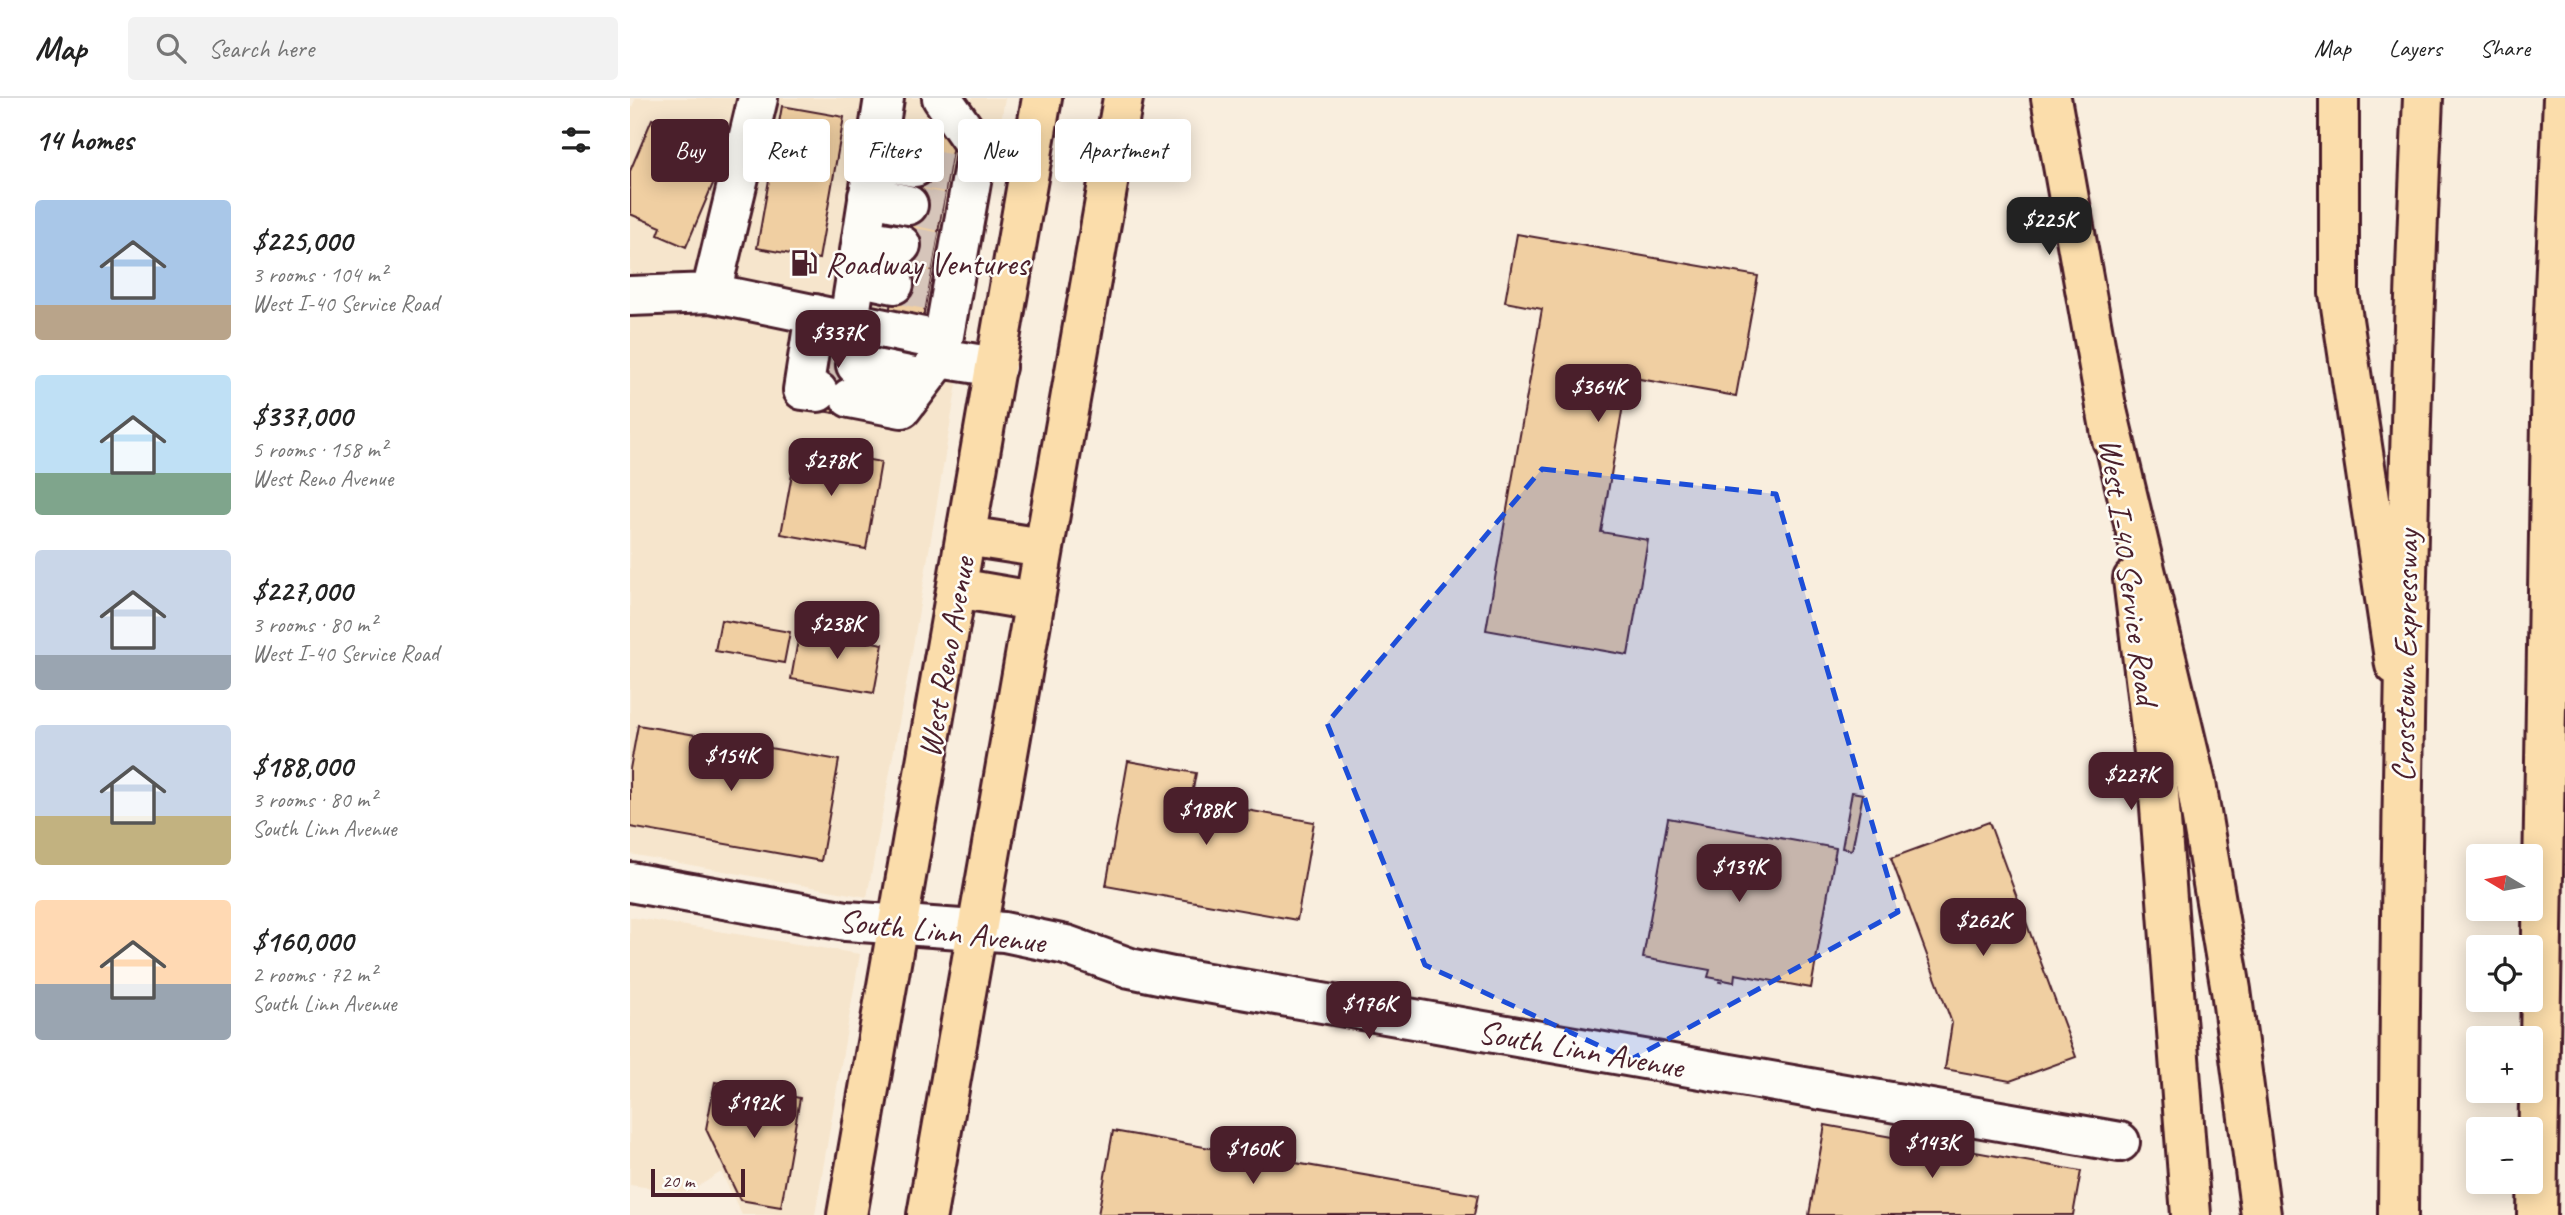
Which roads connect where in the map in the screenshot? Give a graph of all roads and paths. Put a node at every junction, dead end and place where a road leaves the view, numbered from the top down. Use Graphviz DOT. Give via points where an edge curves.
graph roads {
  1 [pos="758,98"];
  2 [pos="884,98"];
  3 [pos="942,98"];
  4 [pos="1042,98"];
  5 [pos="1123,98"];
  6 [pos="2051,98"];
  7 [pos="2339,98"];
  8 [pos="2423,98"];
  9 [pos="2563,98"];
  10 [pos="881,119"];
  11 [pos="1038,119"];
  12 [pos="958,165"];
  13 [pos="953,166"];
  14 [pos="944,167"];
  15 [pos="870,182"];
  16 [pos="881,182"];
  17 [pos="1028,182"];
  18 [pos="938,210"];
  19 [pos="862,239"];
  20 [pos="931,250"];
  21 [pos="856,276"];
  22 [pos="924,290"];
  23 [pos="711,293"];
  24 [pos="630,296"];
  25 [pos="832,318"];
  26 [pos="2565,328"];
  27 [pos="2552,363"];
  28 [pos="996,367"];
  29 [pos="930,368"];
  30 [pos="2106,406"];
  31 [pos="967,536"];
  32 [pos="1043,548"];
  33 [pos="957,589"];
  34 [pos="1033,601"];
  35 [pos="2402,712"];
  36 [pos="630,882"];
  37 [pos="898,925"];
  38 [pos="975,931"];
  39 [pos="2120,1142"];
  40 [pos="847,1215"];
  41 [pos="928,1215"];
  42 [pos="2191,1215"];
  43 [pos="2261,1215"];
  44 [pos="2398,1215"];
  45 [pos="2536,1215"];
  1 -- 23 [label="street"];
  2 -- 10 [label="street"];
  3 -- 13 [label="street"];
  4 -- 11 [label="main road, West Reno Avenue"];
  5 -- 32 [label="main road"];
  6 -- 30 [label="main road, West I-40 Service Road"];
  7 -- 35 [label="main road" via="2339,293"];
  8 -- 35 [label="main road, Crosstown Expressway"];
  9 -- 27 [label="main road"];
  12 -- 13 [label="street"];
  13 -- 14 [label="street"];
  13 -- 18 [label="street"];
  15 -- 19 [label="street"];
  16 -- 18 [label="street"];
  17 -- 28 [label="main road, West Reno Avenue"];
  18 -- 20 [label="street"];
  19 -- 20 [label="street"];
  19 -- 21 [label="street"];
  20 -- 22 [label="street"];
  21 -- 22 [label="street"];
  21 -- 25 [label="street"];
  22 -- 29 [label="street"];
  23 -- 24 [label="street"];
  23 -- 25 [label="street"];
  25 -- 29 [label="street"];
  25 -- 29 [label="street" via="829,376"];
  26 -- 27 [label="main road"];
  27 -- 45 [label="main road"];
  28 -- 29 [label="street"];
  28 -- 31 [label="main road, West Reno Avenue"];
  30 -- 42 [label="main road, West I-40 Service Road" via="2136,595 2159,794"];
  30 -- 43 [label="main road" via="2196,783 2231,990"];
  31 -- 32 [label="main road"];
  31 -- 33 [label="main road, West Reno Avenue"];
  32 -- 34 [label="main road"];
  33 -- 34 [label="main road"];
  33 -- 37 [label="main road, West Reno Avenue"];
  34 -- 38 [label="main road"];
  35 -- 44 [label="main road, Crosstown Expressway"];
  36 -- 37 [label="street, South Linn Avenue" via="846,921"];
  37 -- 38 [label="street, South Linn Avenue"];
  37 -- 40 [label="main road, West Reno Avenue"];
  38 -- 39 [label="street, South Linn Avenue" via="1066,945 1130,968 1173,977"];
  38 -- 41 [label="main road"];
}
